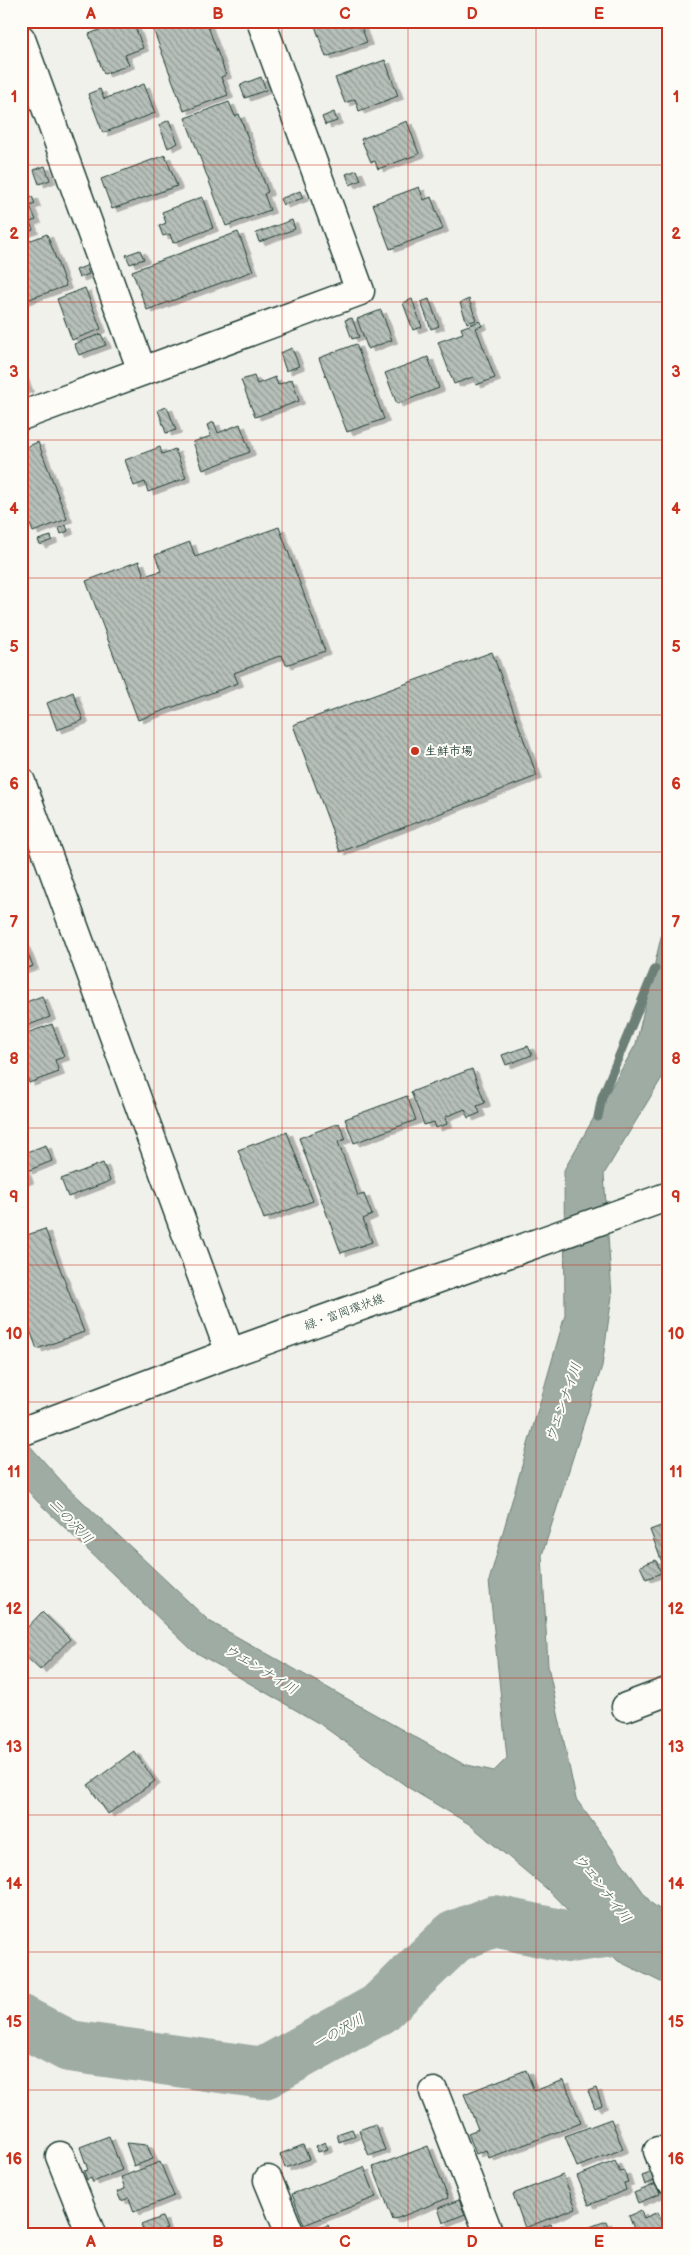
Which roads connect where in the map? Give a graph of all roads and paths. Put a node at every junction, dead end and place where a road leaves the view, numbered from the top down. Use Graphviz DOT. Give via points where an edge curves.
graph roads {
  1 [pos="261,21"];
  2 [pos="21,39"];
  3 [pos="142,371"];
  4 [pos="21,416"];
  5 [pos="21,782"];
  6 [pos="669,1196"];
  7 [pos="230,1353"];
  8 [pos="21,1432"];
  9 [pos="669,1691"];
  10 [pos="626,1707"];
  11 [pos="434,2092"];
  12 [pos="658,2151"];
  13 [pos="60,2156"];
  14 [pos="669,2179"];
  15 [pos="268,2180"];
  16 [pos="91,2234"];
  17 [pos="290,2234"];
  18 [pos="489,2234"];
  1 -- 3 [label="street" via="360,291"];
  2 -- 3 [label="street"];
  3 -- 4 [label="street"];
  5 -- 7 [label="street"];
  6 -- 7 [label="street, 緑・富岡環状線"];
  7 -- 8 [label="street, 緑・富岡環状線"];
  9 -- 10 [label="street"];
  11 -- 18 [label="street"];
  12 -- 14 [label="street"];
  13 -- 16 [label="street"];
  15 -- 17 [label="street"];
}
